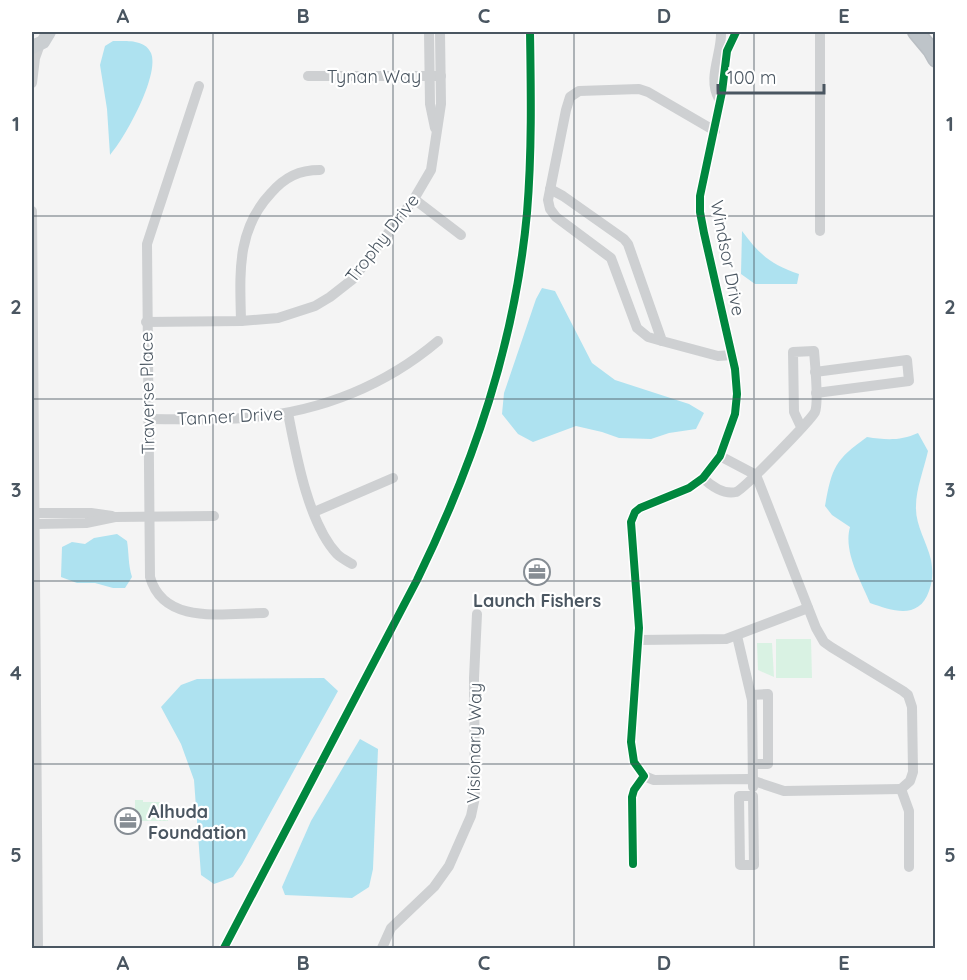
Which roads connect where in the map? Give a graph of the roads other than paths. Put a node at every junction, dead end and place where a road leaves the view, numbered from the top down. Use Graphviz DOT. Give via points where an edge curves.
graph roads {
  1 [pos="429,32"];
  2 [pos="440,32"];
  3 [pos="721,32"];
  4 [pos="736,32"];
  5 [pos="820,32"];
  6 [pos="916,32"];
  7 [pos="44,38"];
  8 [pos="936,59"];
  9 [pos="308,76"];
  10 [pos="435,76"];
  11 [pos="32,83"];
  12 [pos="199,86"];
  13 [pos="719,100"];
  14 [pos="715,131"];
  15 [pos="320,170"];
  16 [pos="550,189"];
  17 [pos="414,199"];
  18 [pos="32,211"];
  19 [pos="820,231"];
  20 [pos="461,235"];
  21 [pos="241,321"];
  22 [pos="147,322"];
  23 [pos="32,331"];
  24 [pos="438,340"];
  25 [pos="662,341"];
  26 [pos="732,355"];
  27 [pos="815,372"];
  28 [pos="816,393"];
  29 [pos="288,413"];
  30 [pos="148,419"];
  31 [pos="801,427"];
  32 [pos="720,456"];
  33 [pos="756,475"];
  34 [pos="393,478"];
  35 [pos="703,478"];
  36 [pos="314,512"];
  37 [pos="214,516"];
  38 [pos="149,517"];
  39 [pos="35,518"];
  40 [pos="352,564"];
  41 [pos="808,608"];
  42 [pos="264,613"];
  43 [pos="477,614"];
  44 [pos="736,636"];
  45 [pos="638,640"];
  46 [pos="752,694"];
  47 [pos="753,764"];
  48 [pos="644,776"];
  49 [pos="753,780"];
  50 [pos="901,789"];
  51 [pos="34,794"];
  52 [pos="753,796"];
  53 [pos="633,864"];
  54 [pos="909,867"];
  55 [pos="36,943"];
  56 [pos="32,948"];
  57 [pos="382,948"];
  1 -- 10 [label="street, Trophy Drive"];
  2 -- 10 [label="street, Trophy Drive"];
  3 -- 13 [label="street, Windsor Drive" via="714,74"];
  4 -- 13 [label="street, Windsor Drive" via="727,51"];
  5 -- 19 [label="street"];
  6 -- 8 [label="highway"];
  7 -- 11 [label="street" via="35,58"];
  9 -- 10 [label="street, Tynan Way"];
  10 -- 17 [label="street, Trophy Drive" via="441,104 434,158"];
  12 -- 22 [label="street, Traverse Place" via="147,244"];
  13 -- 14 [label="street, Windsor Drive"];
  14 -- 16 [label="street" via="645,90 579,91 568,101"];
  14 -- 26 [label="street, Windsor Drive" via="703,179 700,212"];
  15 -- 21 [label="street" via="302,171 286,179 253,217 241,253"];
  16 -- 25 [label="street" via="628,244"];
  16 -- 25 [label="street" via="549,205 556,218 611,258 637,328 648,338"];
  17 -- 20 [label="street"];
  17 -- 21 [label="street, Trophy Drive" via="363,268 330,297 288,316"];
  18 -- 23 [label="street"];
  21 -- 22 [label="street, Trophy Drive"];
  22 -- 30 [label="street, Traverse Place"];
  23 -- 39 [label="street"];
  24 -- 29 [label="street, Tanner Drive" via="374,384"];
  25 -- 26 [label="street" via="718,356"];
  26 -- 32 [label="street, Windsor Drive" via="736,403"];
  27 -- 28 [label="street"];
  27 -- 28 [label="street" via="907,360 909,381"];
  27 -- 31 [label="street" via="814,351 793,352 794,412"];
  28 -- 31 [label="street" via="814,414"];
  29 -- 30 [label="street, Tanner Drive"];
  29 -- 36 [label="street" via="299,469"];
  30 -- 38 [label="street, Traverse Place"];
  31 -- 33 [label="street"];
  32 -- 33 [label="street"];
  32 -- 35 [label="street, Windsor Drive"];
  33 -- 35 [label="street" via="732,493"];
  33 -- 41 [label="street"];
  34 -- 36 [label="street"];
  35 -- 45 [label="street" via="689,488 640,508 632,517"];
  36 -- 40 [label="street" via="335,551"];
  37 -- 38 [label="street"];
  38 -- 39 [label="street" via="115,517 86,523"];
  38 -- 42 [label="street, Traverse Place" via="150,577 166,603 192,614"];
  39 -- 51 [label="street"];
  41 -- 44 [label="street"];
  41 -- 50 [label="street" via="824,642 903,691 911,701 913,772"];
  43 -- 57 [label="street, Visionary Way" via="474,806 449,866 434,887 391,928"];
  44 -- 45 [label="street" via="721,640"];
  44 -- 46 [label="street"];
  45 -- 48 [label="street" via="631,742 634,762"];
  46 -- 47 [label="street"];
  46 -- 47 [label="street" via="768,694 768,764"];
  47 -- 49 [label="street"];
  48 -- 49 [label="street" via="654,780"];
  48 -- 53 [label="street" via="632,797"];
  49 -- 50 [label="street" via="784,791"];
  49 -- 52 [label="street"];
  50 -- 54 [label="street" via="909,811"];
  51 -- 55 [label="street"];
  52 -- 52 [label="street" via="754,865 740,865 739,796"];
  55 -- 56 [label="street"];
}
